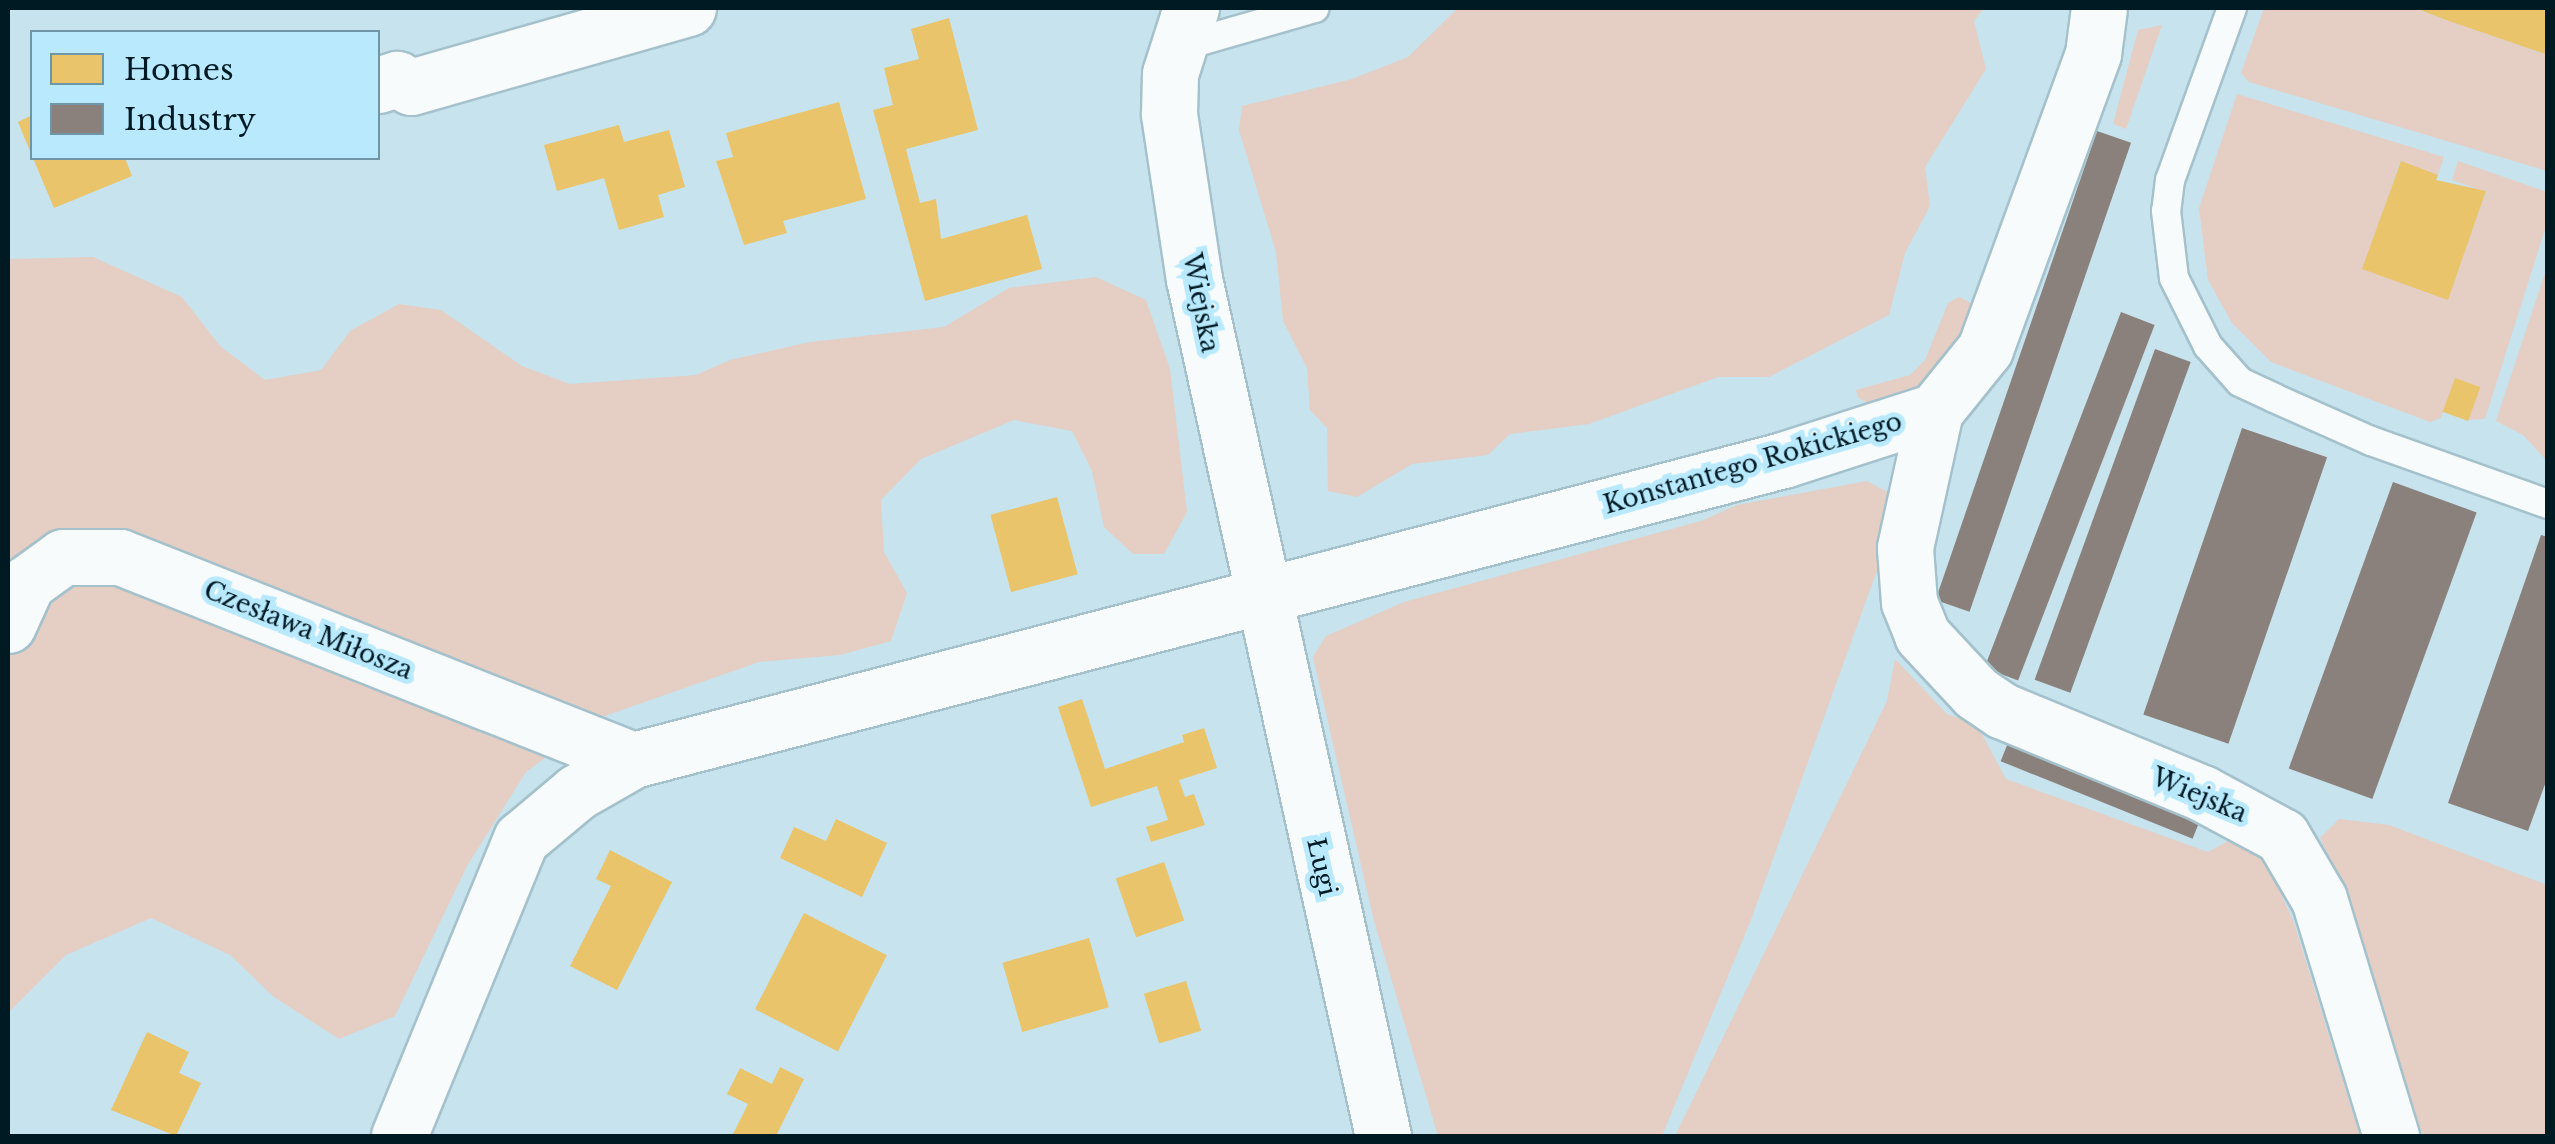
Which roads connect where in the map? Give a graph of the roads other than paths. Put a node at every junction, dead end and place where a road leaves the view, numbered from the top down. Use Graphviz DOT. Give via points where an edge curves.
graph roads {
  1 [pos="688,8"];
  2 [pos="1315,8"];
  3 [pos="2100,8"];
  4 [pos="2232,8"];
  5 [pos="1185,27"];
  6 [pos="380,84"];
  7 [pos="1934,411"];
  8 [pos="2548,504"];
  9 [pos="1260,598"];
  10 [pos="8,625"];
  11 [pos="633,760"];
  12 [pos="399,1136"];
  13 [pos="1383,1136"];
  14 [pos="2391,1136"];
  1 -- 6 [label="street" via="411,86 397,80"];
  2 -- 5 [label="lane"];
  3 -- 7 [label="street, Konstantego Rokickiego" via="2093,54 1985,349"];
  4 -- 8 [label="lane" via="2170,180 2166,211 2174,278 2208,346 2240,382 2274,398"];
  5 -- 9 [label="street, Wiejska" via="1170,74 1173,154"];
  7 -- 9 [label="street, Konstantego Rokickiego" via="1783,460"];
  7 -- 14 [label="street, Wiejska" via="1905,548 1908,602 1922,635 1976,693 2077,745 2246,814 2292,849 2319,899"];
  9 -- 11 [label="street, Konstantego Rokickiego"];
  9 -- 13 [label="street, Ługi"];
  10 -- 11 [label="street, Czesława Miłosza" via="27,582 62,557 120,557"];
  11 -- 12 [label="street, Konstantego Rokickiego" via="576,792 521,839"];
}
